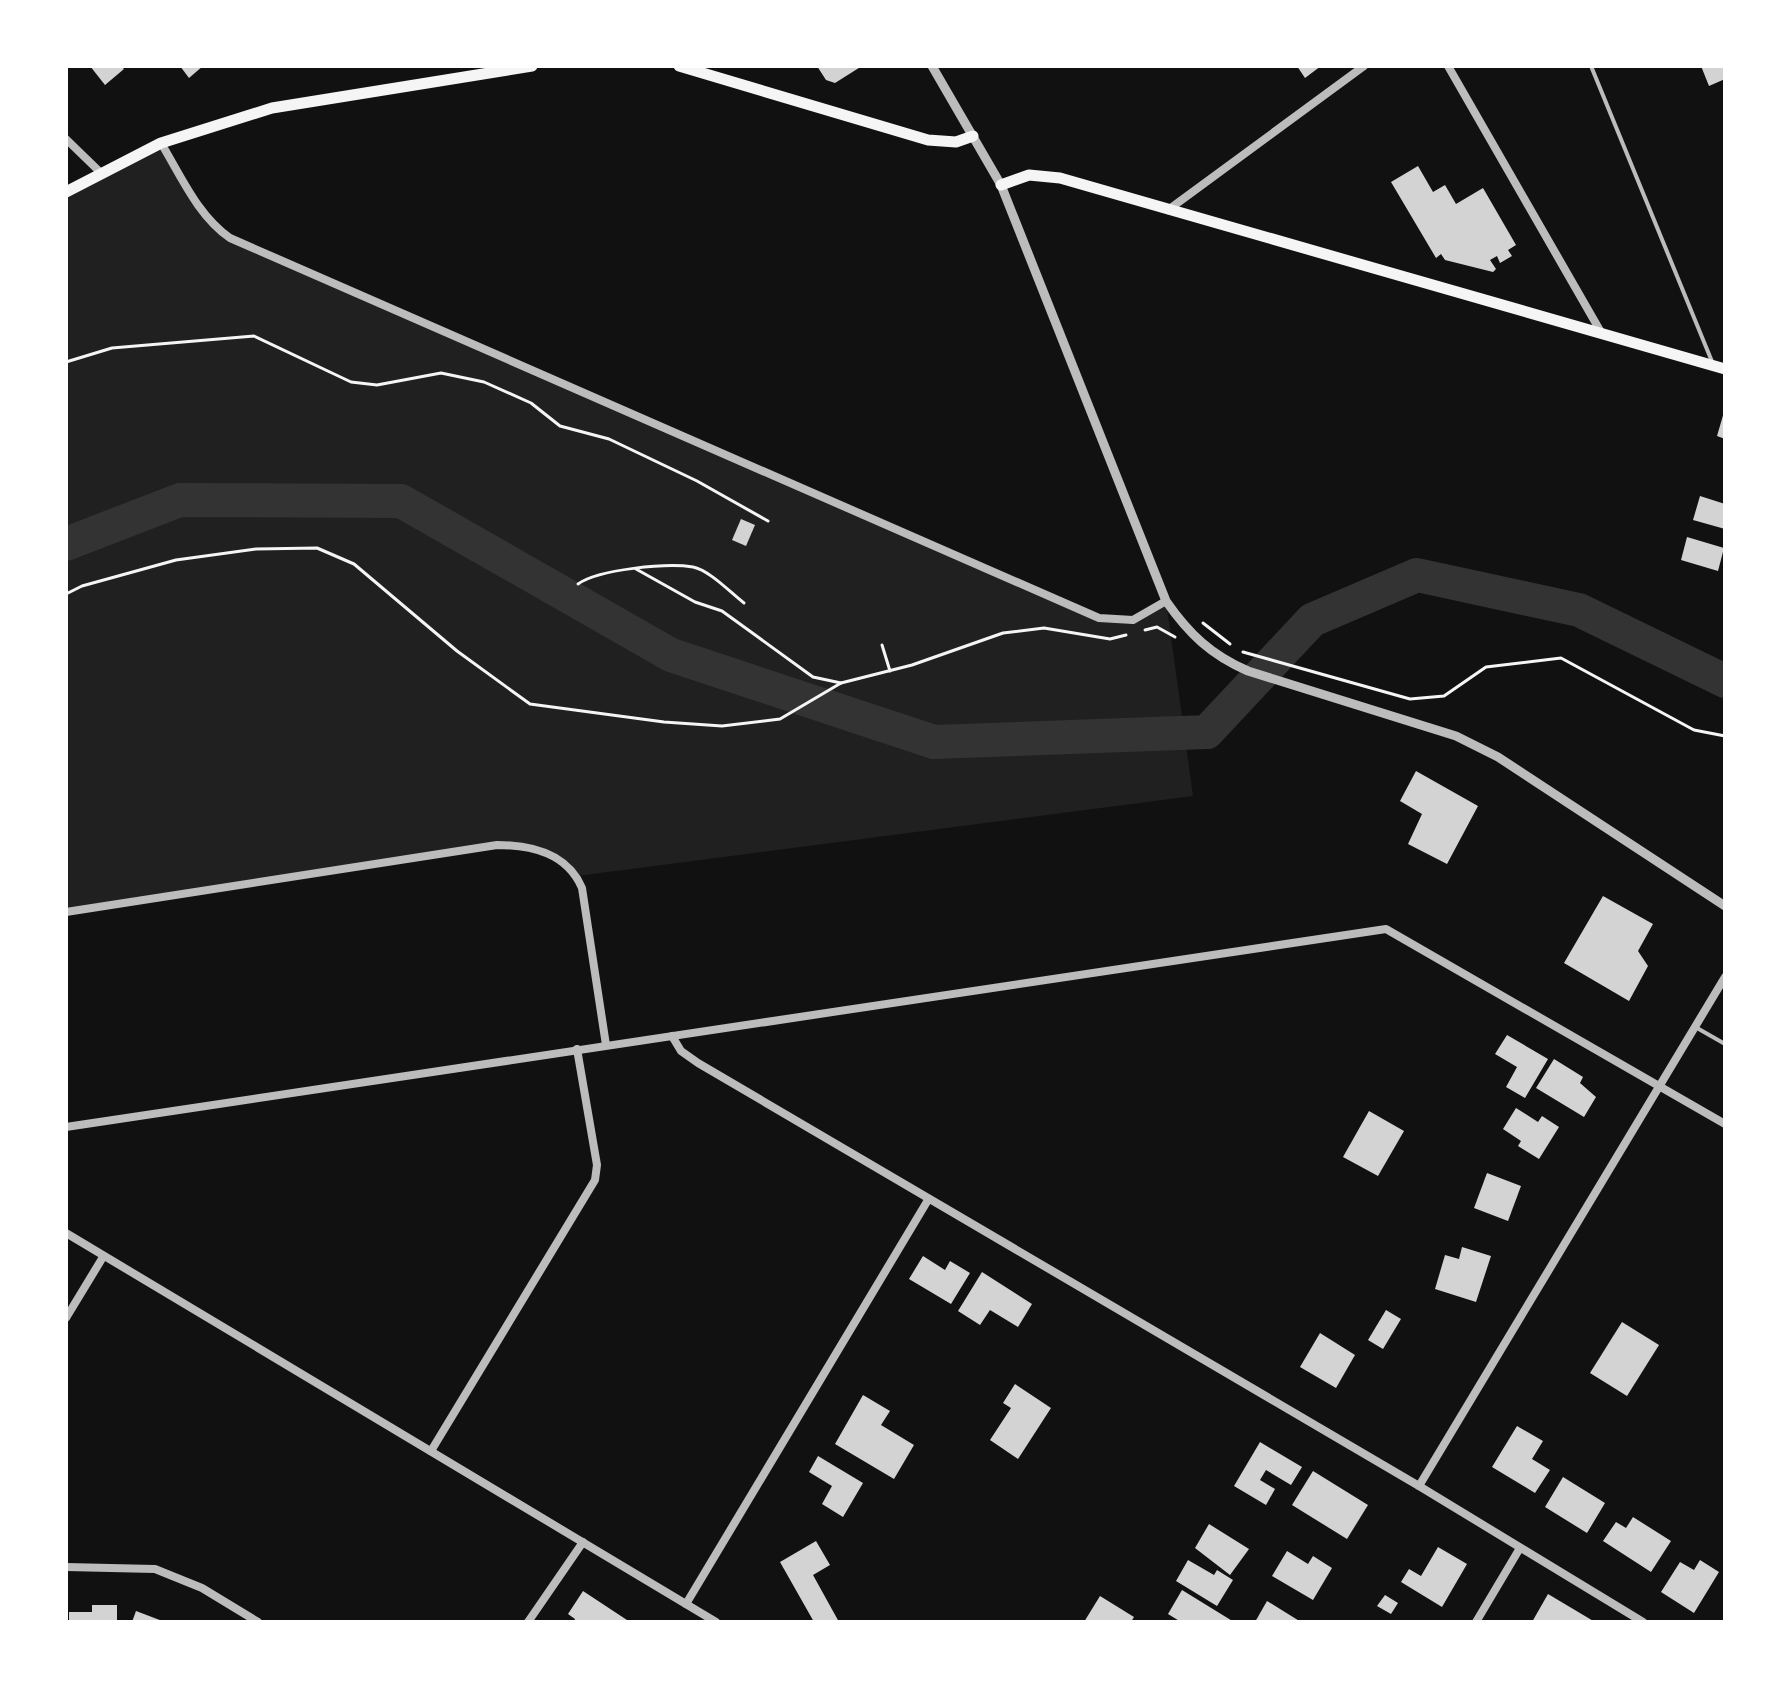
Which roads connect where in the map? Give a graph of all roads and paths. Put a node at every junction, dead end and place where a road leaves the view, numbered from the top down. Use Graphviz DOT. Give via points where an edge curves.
graph roads {
  1 [pos="532,66"];
  2 [pos="679,66"];
  3 [pos="932,66"];
  4 [pos="1364,66"];
  5 [pos="1448,66"];
  6 [pos="1591,66"];
  7 [pos="973,136"];
  8 [pos="66,139"];
  9 [pos="161,143"];
  10 [pos="101,173"];
  11 [pos="1001,185"];
  12 [pos="66,192"];
  13 [pos="1168,210"];
  14 [pos="1602,334"];
  15 [pos="66,362"];
  16 [pos="1720,367"];
  17 [pos="768,521"];
  18 [pos="636,569"];
  19 [pos="578,584"];
  20 [pos="66,594"];
  21 [pos="1166,601"];
  22 [pos="744,603"];
  23 [pos="1202,624"];
  24 [pos="1183,641"];
  25 [pos="882,645"];
  26 [pos="890,671"];
  27 [pos="841,683"];
  28 [pos="1725,736"];
  29 [pos="1725,906"];
  30 [pos="66,912"];
  31 [pos="1725,977"];
  32 [pos="1695,1026"];
  33 [pos="672,1036"];
  34 [pos="1725,1044"];
  35 [pos="606,1045"];
  36 [pos="577,1049"];
  37 [pos="1659,1085"];
  38 [pos="1725,1124"];
  39 [pos="66,1127"];
  40 [pos="928,1200"];
  41 [pos="66,1233"];
  42 [pos="103,1257"];
  43 [pos="66,1318"];
  44 [pos="431,1451"];
  45 [pos="1419,1486"];
  46 [pos="583,1542"];
  47 [pos="1520,1548"];
  48 [pos="66,1567"];
  49 [pos="686,1604"];
  50 [pos="258,1622"];
  51 [pos="528,1622"];
  52 [pos="716,1622"];
  53 [pos="1476,1622"];
  54 [pos="1643,1622"];
  1 -- 9 [label="main road" via="272,108"];
  2 -- 7 [label="main road" via="928,140 956,142"];
  3 -- 7 [label="street"];
  4 -- 13 [label="street"];
  5 -- 14 [label="street"];
  6 -- 16 [label="lane"];
  7 -- 11 [label="street"];
  8 -- 10 [label="street"];
  9 -- 10 [label="main road"];
  9 -- 21 [label="street" via="208,219 230,238 1099,618 1133,620"];
  10 -- 12 [label="main road"];
  11 -- 13 [label="main road" via="1029,175 1060,178"];
  11 -- 21 [label="street"];
  13 -- 14 [label="main road"];
  14 -- 16 [label="main road"];
  15 -- 17 [label="path" via="136,344 254,336 351,382 377,385 441,373 484,382 531,403 560,426 609,439"];
  18 -- 19 [label="path" via="590,575"];
  18 -- 22 [label="path" via="696,567"];
  18 -- 27 [label="path" via="722,611 813,677"];
  20 -- 27 [label="path" via="176,560 256,549 317,548 366,573 457,651 530,704 722,726 780,719"];
  21 -- 29 [label="street" via="1199,643 1222,660 1456,736 1498,757"];
  23 -- 28 [label="path" via="1237,650 1410,699 1444,696 1486,667 1561,658 1694,730"];
  24 -- 26 [label="path" via="1157,627 1110,639 1044,628 1003,633"];
  25 -- 26 [label="path"];
  26 -- 27 [label="path"];
  30 -- 35 [label="street" via="520,845 553,854 577,876 587,907"];
  31 -- 32 [label="street"];
  32 -- 34 [label="lane"];
  32 -- 37 [label="street"];
  33 -- 35 [label="street"];
  33 -- 37 [label="street" via="1386,929"];
  33 -- 40 [label="street" via="698,1063"];
  35 -- 36 [label="street"];
  36 -- 39 [label="street"];
  36 -- 44 [label="street" via="597,1165 595,1180"];
  37 -- 38 [label="street"];
  37 -- 45 [label="street"];
  40 -- 45 [label="street"];
  40 -- 49 [label="street"];
  41 -- 42 [label="street"];
  42 -- 43 [label="street"];
  42 -- 44 [label="street"];
  44 -- 46 [label="street"];
  45 -- 47 [label="street"];
  46 -- 49 [label="street"];
  46 -- 51 [label="street"];
  47 -- 53 [label="street"];
  47 -- 54 [label="street"];
  48 -- 50 [label="street" via="155,1569 202,1588"];
  49 -- 52 [label="street"];
}
